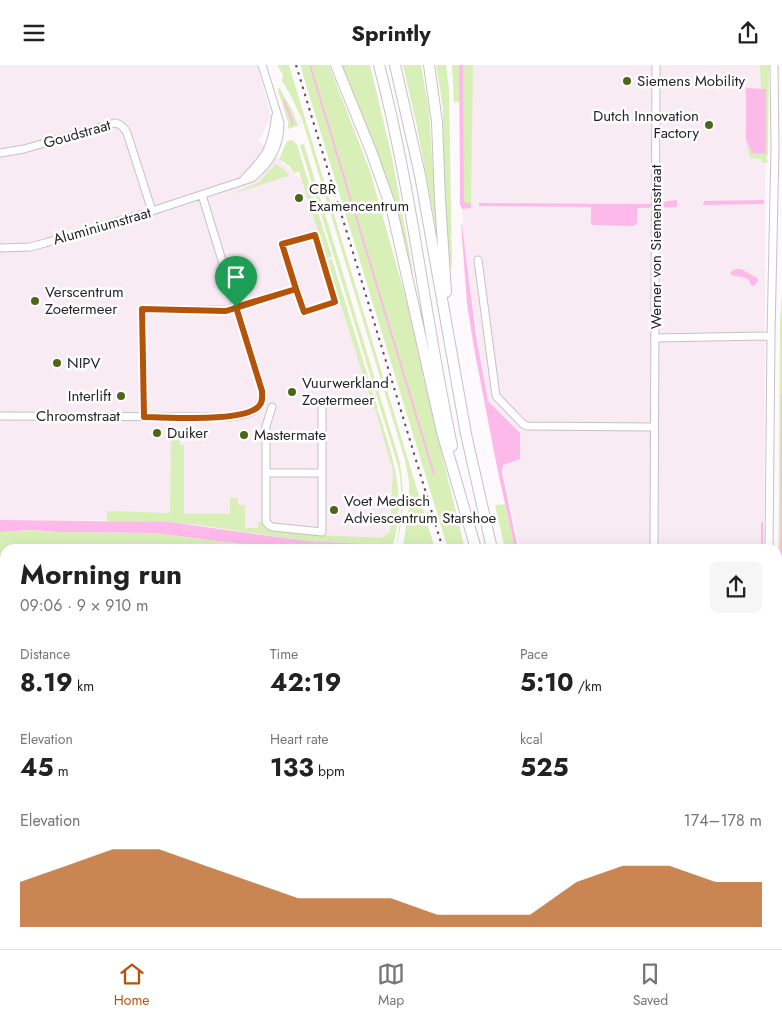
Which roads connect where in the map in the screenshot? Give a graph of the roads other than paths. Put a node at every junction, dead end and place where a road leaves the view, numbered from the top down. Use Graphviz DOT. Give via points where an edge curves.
graph roads {
  1 [pos="262,65"];
  2 [pos="336,65"];
  3 [pos="379,65"];
  4 [pos="395,65"];
  5 [pos="429,65"];
  6 [pos="656,65"];
  7 [pos="774,65"];
  8 [pos="0,153"];
  9 [pos="202,195"];
  10 [pos="152,211"];
  11 [pos="0,248"];
  12 [pos="478,260"];
  13 [pos="296,289"];
  14 [pos="236,307"];
  15 [pos="771,336"];
  16 [pos="655,338"];
  17 [pos="451,355"];
  18 [pos="272,407"];
  19 [pos="322,407"];
  20 [pos="0,416"];
  21 [pos="144,417"];
  22 [pos="654,427"];
  23 [pos="266,473"];
  24 [pos="322,473"];
  25 [pos="475,544"];
  26 [pos="475,544"];
  27 [pos="491,544"];
  28 [pos="654,544"];
  29 [pos="769,544"];
  1 -- 9 [label="street, Aluminiumstraat" via="276,115 268,152 242,181"];
  2 -- 25 [label="highway" via="392,210 442,433"];
  3 -- 26 [label="highway" via="401,159 433,347"];
  4 -- 17 [label="highway" via="419,168"];
  5 -- 17 [label="highway" via="437,122"];
  6 -- 16 [label="street, Werner von Siemensstraat"];
  7 -- 15 [label="street"];
  8 -- 10 [label="street, Goudstraat" via="118,123 128,133"];
  9 -- 10 [label="street, Aluminiumstraat"];
  9 -- 14 [label="street, Chroomstraat"];
  10 -- 11 [label="street, Aluminiumstraat" via="30,247"];
  12 -- 22 [label="street" via="496,396 523,424"];
  13 -- 13 [label="street" via="282,244 315,235 335,302 304,312"];
  13 -- 14 [label="street"];
  14 -- 21 [label="street" via="226,311 142,309"];
  14 -- 21 [label="street, Chroomstraat" via="262,391 262,403 246,414 229,417"];
  15 -- 16 [label="street, Werner von Siemensstraat"];
  15 -- 29 [label="street"];
  16 -- 22 [label="street, Werner von Siemensstraat"];
  17 -- 27 [label="highway"];
  18 -- 23 [label="street" via="266,426"];
  19 -- 24 [label="street"];
  20 -- 21 [label="street, Chroomstraat"];
  22 -- 28 [label="street, Werner von Siemensstraat"];
  23 -- 24 [label="street"];
  23 -- 24 [label="street" via="267,525 322,532"];
}
